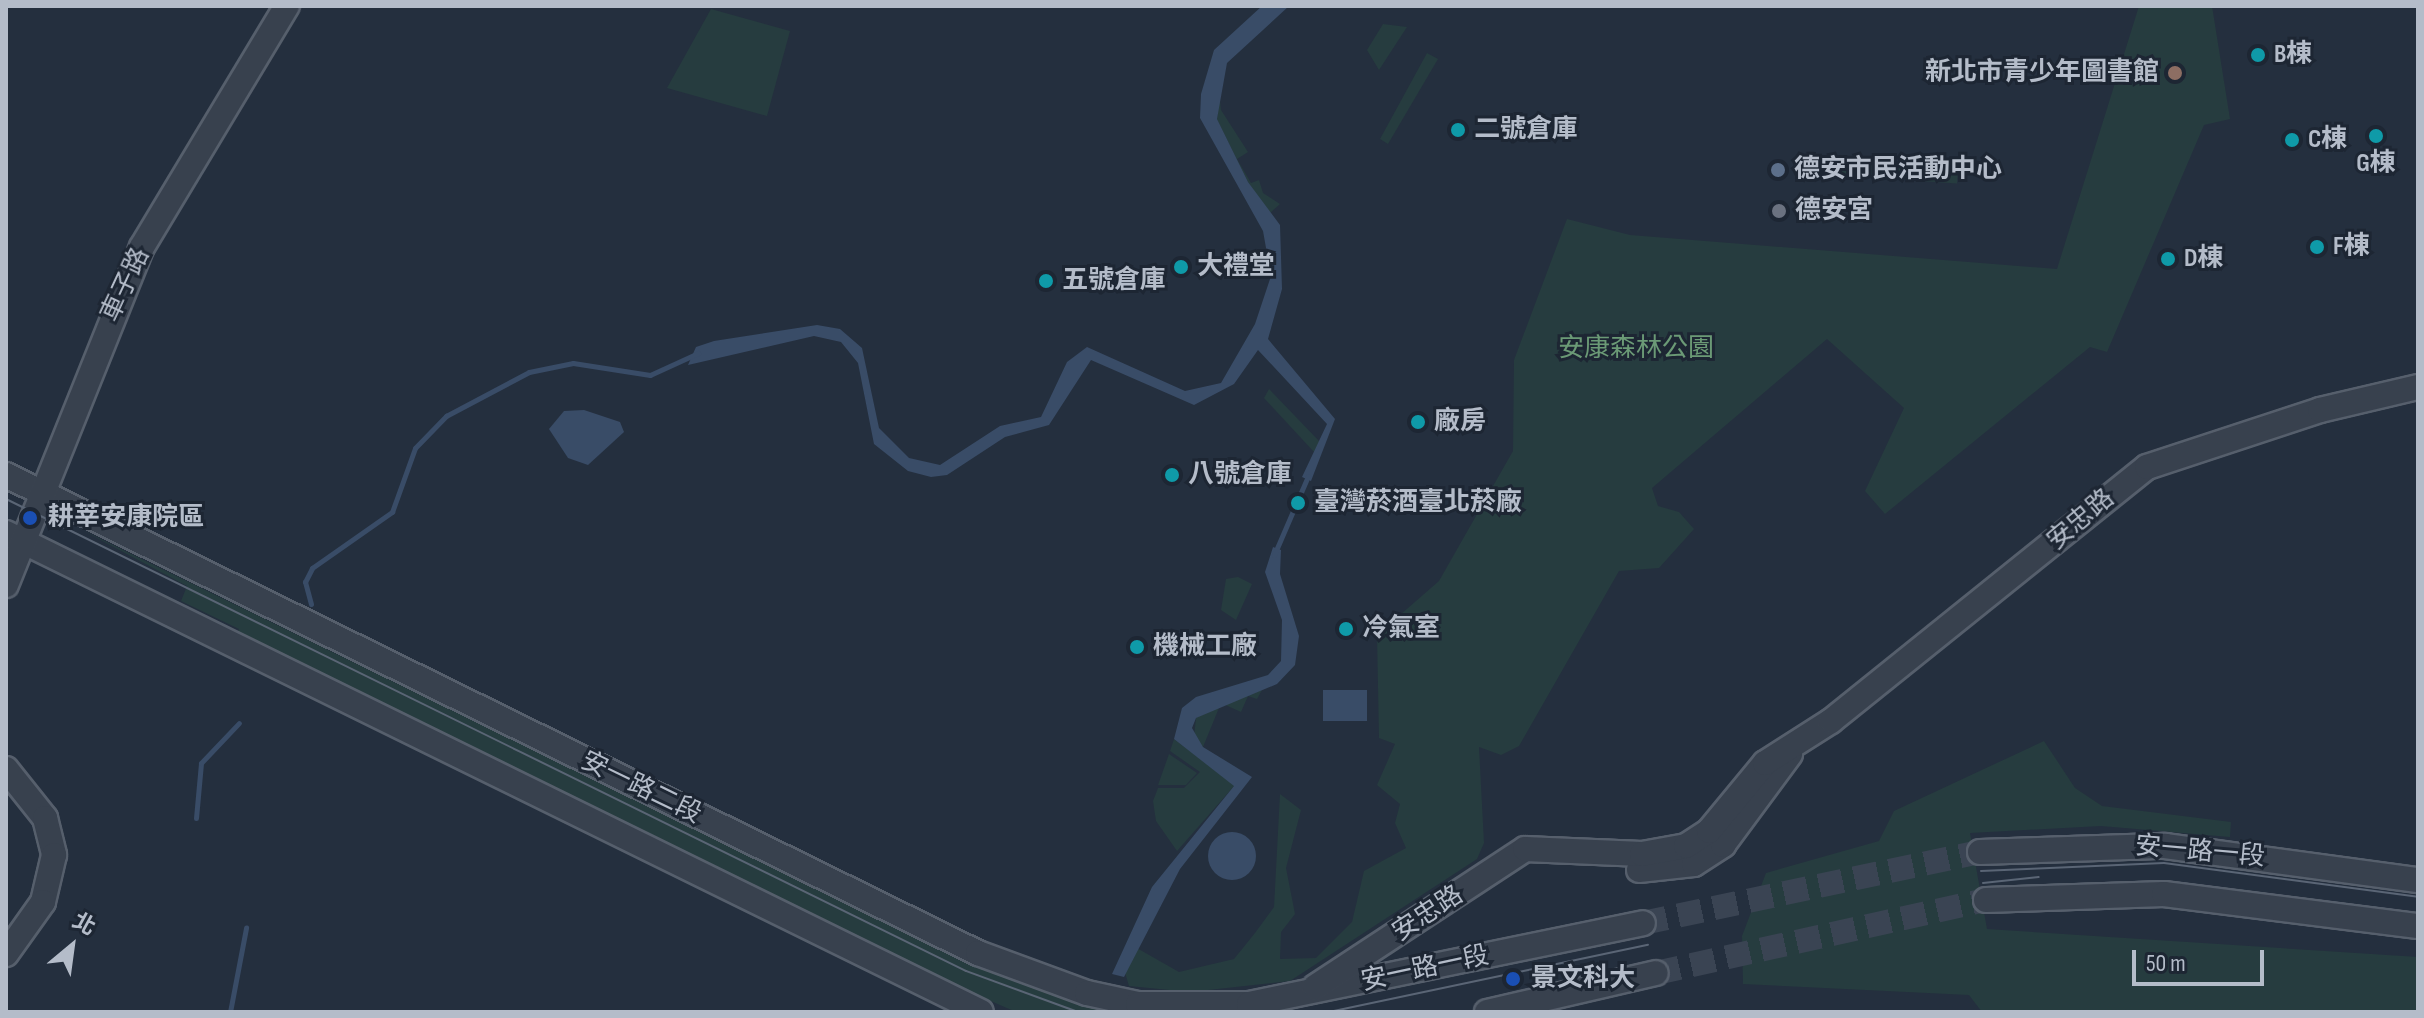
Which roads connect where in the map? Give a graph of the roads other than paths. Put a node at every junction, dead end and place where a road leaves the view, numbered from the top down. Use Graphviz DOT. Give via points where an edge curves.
graph roads {
  1 [pos="287,6"];
  2 [pos="2418,387"];
  3 [pos="6,475"];
  4 [pos="41,493"];
  5 [pos="14,537"];
  6 [pos="6,585"];
  7 [pos="6,769"];
  8 [pos="1980,852"];
  9 [pos="2418,880"];
  10 [pos="1986,900"];
  11 [pos="1643,923"];
  12 [pos="2418,926"];
  13 [pos="6,954"];
  14 [pos="1656,973"];
  15 [pos="1301,996"];
  16 [pos="981,1012"];
  17 [pos="1276,1012"];
  18 [pos="1487,1012"];
  1 -- 4 [label="street, 車子路" via="142,247"];
  2 -- 15 [label="street, 安忠路" via="2320,410 2147,467 1793,748 1749,776 1709,831 1686,846 1642,854 1525,849"];
  3 -- 4 [label="street, 安一路二段"];
  4 -- 5 [label="street, 車子路"];
  4 -- 15 [label="street, 安一路二段" via="1036,978 1138,1004 1210,1006"];
  5 -- 6 [label="street, 車子路"];
  5 -- 16 [label="street, 安一路二段"];
  7 -- 13 [label="street" via="45,818 54,855 43,902"];
  8 -- 9 [label="street, 安一路一段" via="2165,846"];
  10 -- 12 [label="street, 安一路一段" via="2164,894"];
  11 -- 15 [label="street, 安一路一段"];
  14 -- 18 [label="street"];
  15 -- 17 [label="street, 安忠路"];
}
